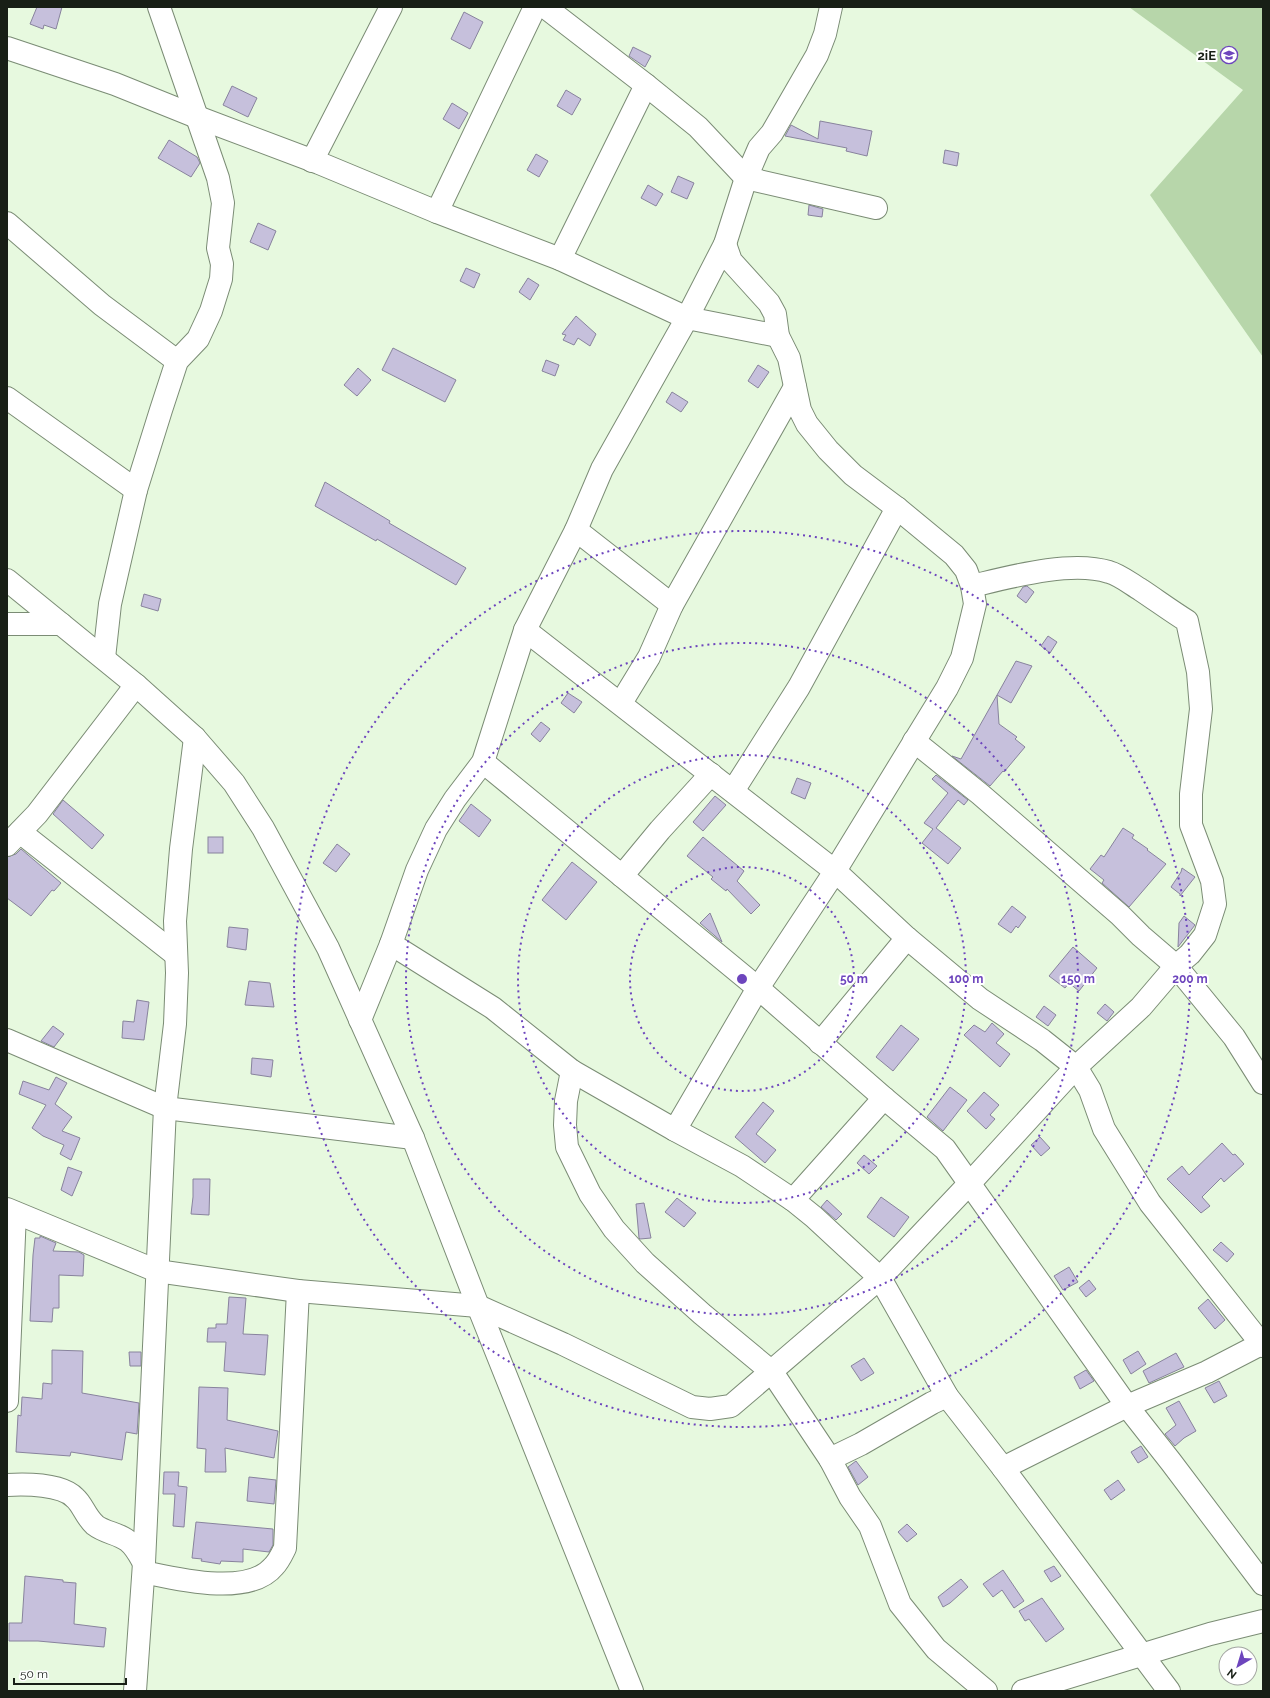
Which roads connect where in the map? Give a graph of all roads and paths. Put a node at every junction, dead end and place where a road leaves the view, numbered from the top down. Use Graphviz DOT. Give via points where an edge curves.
graph roads {
  1 [pos="158,7"];
  2 [pos="391,7"];
  3 [pos="535,7"];
  4 [pos="545,7"];
  5 [pos="831,7"];
  6 [pos="7,48"];
  7 [pos="646,84"];
  8 [pos="197,117"];
  9 [pos="312,161"];
  10 [pos="746,178"];
  11 [pos="876,208"];
  12 [pos="438,212"];
  13 [pos="9,230"];
  14 [pos="725,244"];
  15 [pos="560,259"];
  16 [pos="688,318"];
  17 [pos="778,336"];
  18 [pos="177,361"];
  19 [pos="796,387"];
  20 [pos="7,398"];
  21 [pos="136,490"];
  22 [pos="897,508"];
  23 [pos="576,530"];
  24 [pos="7,580"];
  25 [pos="972,586"];
  26 [pos="672,605"];
  27 [pos="7,624"];
  28 [pos="61,624"];
  29 [pos="525,630"];
  30 [pos="104,658"];
  31 [pos="136,684"];
  32 [pos="621,704"];
  33 [pos="195,738"];
  34 [pos="914,740"];
  35 [pos="483,762"];
  36 [pos="711,774"];
  37 [pos="733,791"];
  38 [pos="14,838"];
  39 [pos="834,871"];
  40 [pos="622,876"];
  41 [pos="907,938"];
  42 [pos="391,944"];
  43 [pos="176,954"];
  44 [pos="1176,966"];
  45 [pos="758,988"];
  46 [pos="360,1020"];
  47 [pos="7,1040"];
  48 [pos="820,1043"];
  49 [pos="1076,1068"];
  50 [pos="572,1071"];
  51 [pos="1263,1083"];
  52 [pos="884,1098"];
  53 [pos="165,1108"];
  54 [pos="675,1130"];
  55 [pos="413,1138"];
  56 [pos="969,1184"];
  57 [pos="793,1200"];
  58 [pos="11,1211"];
  59 [pos="157,1271"];
  60 [pos="880,1278"];
  61 [pos="298,1291"];
  62 [pos="478,1306"];
  63 [pos="1262,1344"];
  64 [pos="8,1362"];
  65 [pos="772,1372"];
  66 [pos="947,1396"];
  67 [pos="7,1401"];
  68 [pos="1127,1406"];
  69 [pos="830,1458"];
  70 [pos="1004,1468"];
  71 [pos="7,1485"];
  72 [pos="144,1568"];
  73 [pos="1263,1584"];
  74 [pos="1263,1621"];
  75 [pos="1143,1655"];
  76 [pos="135,1691"];
  77 [pos="632,1691"];
  78 [pos="986,1691"];
  79 [pos="1023,1691"];
  80 [pos="1169,1691"];
  1 -- 8 [label="street"];
  2 -- 9 [label="street"];
  3 -- 12 [label="street"];
  4 -- 7 [label="street"];
  5 -- 10 [label="street" via="817,55 772,133 759,148"];
  6 -- 8 [label="street" via="115,84"];
  7 -- 10 [label="street" via="698,127"];
  7 -- 15 [label="street"];
  8 -- 9 [label="street"];
  8 -- 18 [label="street" via="218,178 222,203 218,248 222,264 221,279 211,311 198,339"];
  9 -- 12 [label="street"];
  10 -- 11 [label="street"];
  10 -- 14 [label="street"];
  12 -- 15 [label="street"];
  13 -- 18 [label="street"];
  14 -- 16 [label="street"];
  14 -- 17 [label="street" via="731,261 776,314"];
  15 -- 16 [label="street"];
  16 -- 17 [label="street"];
  16 -- 23 [label="street" via="602,469"];
  17 -- 19 [label="street" via="789,358"];
  18 -- 21 [label="street"];
  19 -- 22 [label="street" via="800,410 807,424 828,450 853,475"];
  19 -- 26 [label="street"];
  20 -- 21 [label="street"];
  21 -- 30 [label="street" via="110,604"];
  22 -- 25 [label="street" via="954,554 966,570"];
  22 -- 37 [label="street" via="799,687"];
  23 -- 26 [label="street"];
  23 -- 29 [label="street"];
  24 -- 28 [label="street"];
  25 -- 34 [label="street" via="975,604 962,658 947,688"];
  25 -- 44 [label="street" via="1067,568 1086,568 1109,572 1129,582 1187,621 1198,672 1201,709 1190,825 1212,881 1215,904 1205,935 1190,954"];
  26 -- 32 [label="street" via="649,657"];
  27 -- 28 [label="street"];
  28 -- 30 [label="street"];
  29 -- 32 [label="street"];
  29 -- 35 [label="street"];
  30 -- 31 [label="street"];
  31 -- 33 [label="street"];
  31 -- 38 [label="street" via="42,808"];
  32 -- 36 [label="street"];
  33 -- 43 [label="street" via="180,856 175,921"];
  33 -- 46 [label="street" via="234,784 263,828 328,948"];
  34 -- 39 [label="street"];
  34 -- 44 [label="street" via="980,794"];
  35 -- 40 [label="street"];
  35 -- 42 [label="street" via="436,829 417,870"];
  36 -- 37 [label="street"];
  36 -- 40 [label="street"];
  37 -- 39 [label="street"];
  38 -- 43 [label="street"];
  39 -- 41 [label="street"];
  39 -- 45 [label="street"];
  40 -- 45 [label="street"];
  41 -- 48 [label="street"];
  41 -- 49 [label="street" via="980,999 1042,1040"];
  42 -- 46 [label="street"];
  42 -- 50 [label="street" via="493,1008"];
  43 -- 53 [label="street" via="174,1024"];
  44 -- 49 [label="street" via="1140,1006"];
  44 -- 51 [label="street" via="1234,1037"];
  45 -- 48 [label="street"];
  45 -- 54 [label="street"];
  46 -- 55 [label="street"];
  47 -- 53 [label="street"];
  48 -- 52 [label="street"];
  49 -- 56 [label="street"];
  49 -- 63 [label="street" via="1090,1090 1104,1129 1150,1203"];
  50 -- 54 [label="street"];
  50 -- 65 [label="street" via="566,1101 567,1147 590,1194 614,1229 645,1263"];
  52 -- 56 [label="street" via="945,1148"];
  52 -- 57 [label="street"];
  53 -- 55 [label="street"];
  53 -- 59 [label="street"];
  54 -- 57 [label="street" via="742,1166"];
  55 -- 62 [label="street"];
  56 -- 60 [label="street"];
  56 -- 68 [label="street"];
  57 -- 60 [label="street"];
  58 -- 59 [label="street"];
  58 -- 64 [label="street"];
  59 -- 61 [label="street"];
  59 -- 72 [label="street"];
  60 -- 65 [label="street"];
  60 -- 66 [label="street"];
  61 -- 62 [label="street"];
  61 -- 72 [label="street" via="285,1548 274,1567 254,1580 225,1584 192,1582"];
  62 -- 65 [label="street" via="692,1407 710,1409 731,1406"];
  62 -- 77 [label="street"];
  63 -- 68 [label="street" via="1207,1372"];
  64 -- 67 [label="street"];
  65 -- 69 [label="street"];
  66 -- 69 [label="street" via="932,1402 862,1444"];
  66 -- 70 [label="street"];
  68 -- 70 [label="street"];
  68 -- 73 [label="street"];
  69 -- 78 [label="street" via="850,1497 870,1526 900,1604 936,1649"];
  70 -- 75 [label="street"];
  71 -- 72 [label="street" via="37,1485 63,1490 70,1494 76,1498 95,1525 103,1531 128,1540"];
  72 -- 76 [label="street"];
  74 -- 75 [label="street"];
  75 -- 79 [label="street"];
  75 -- 80 [label="street"];
}
